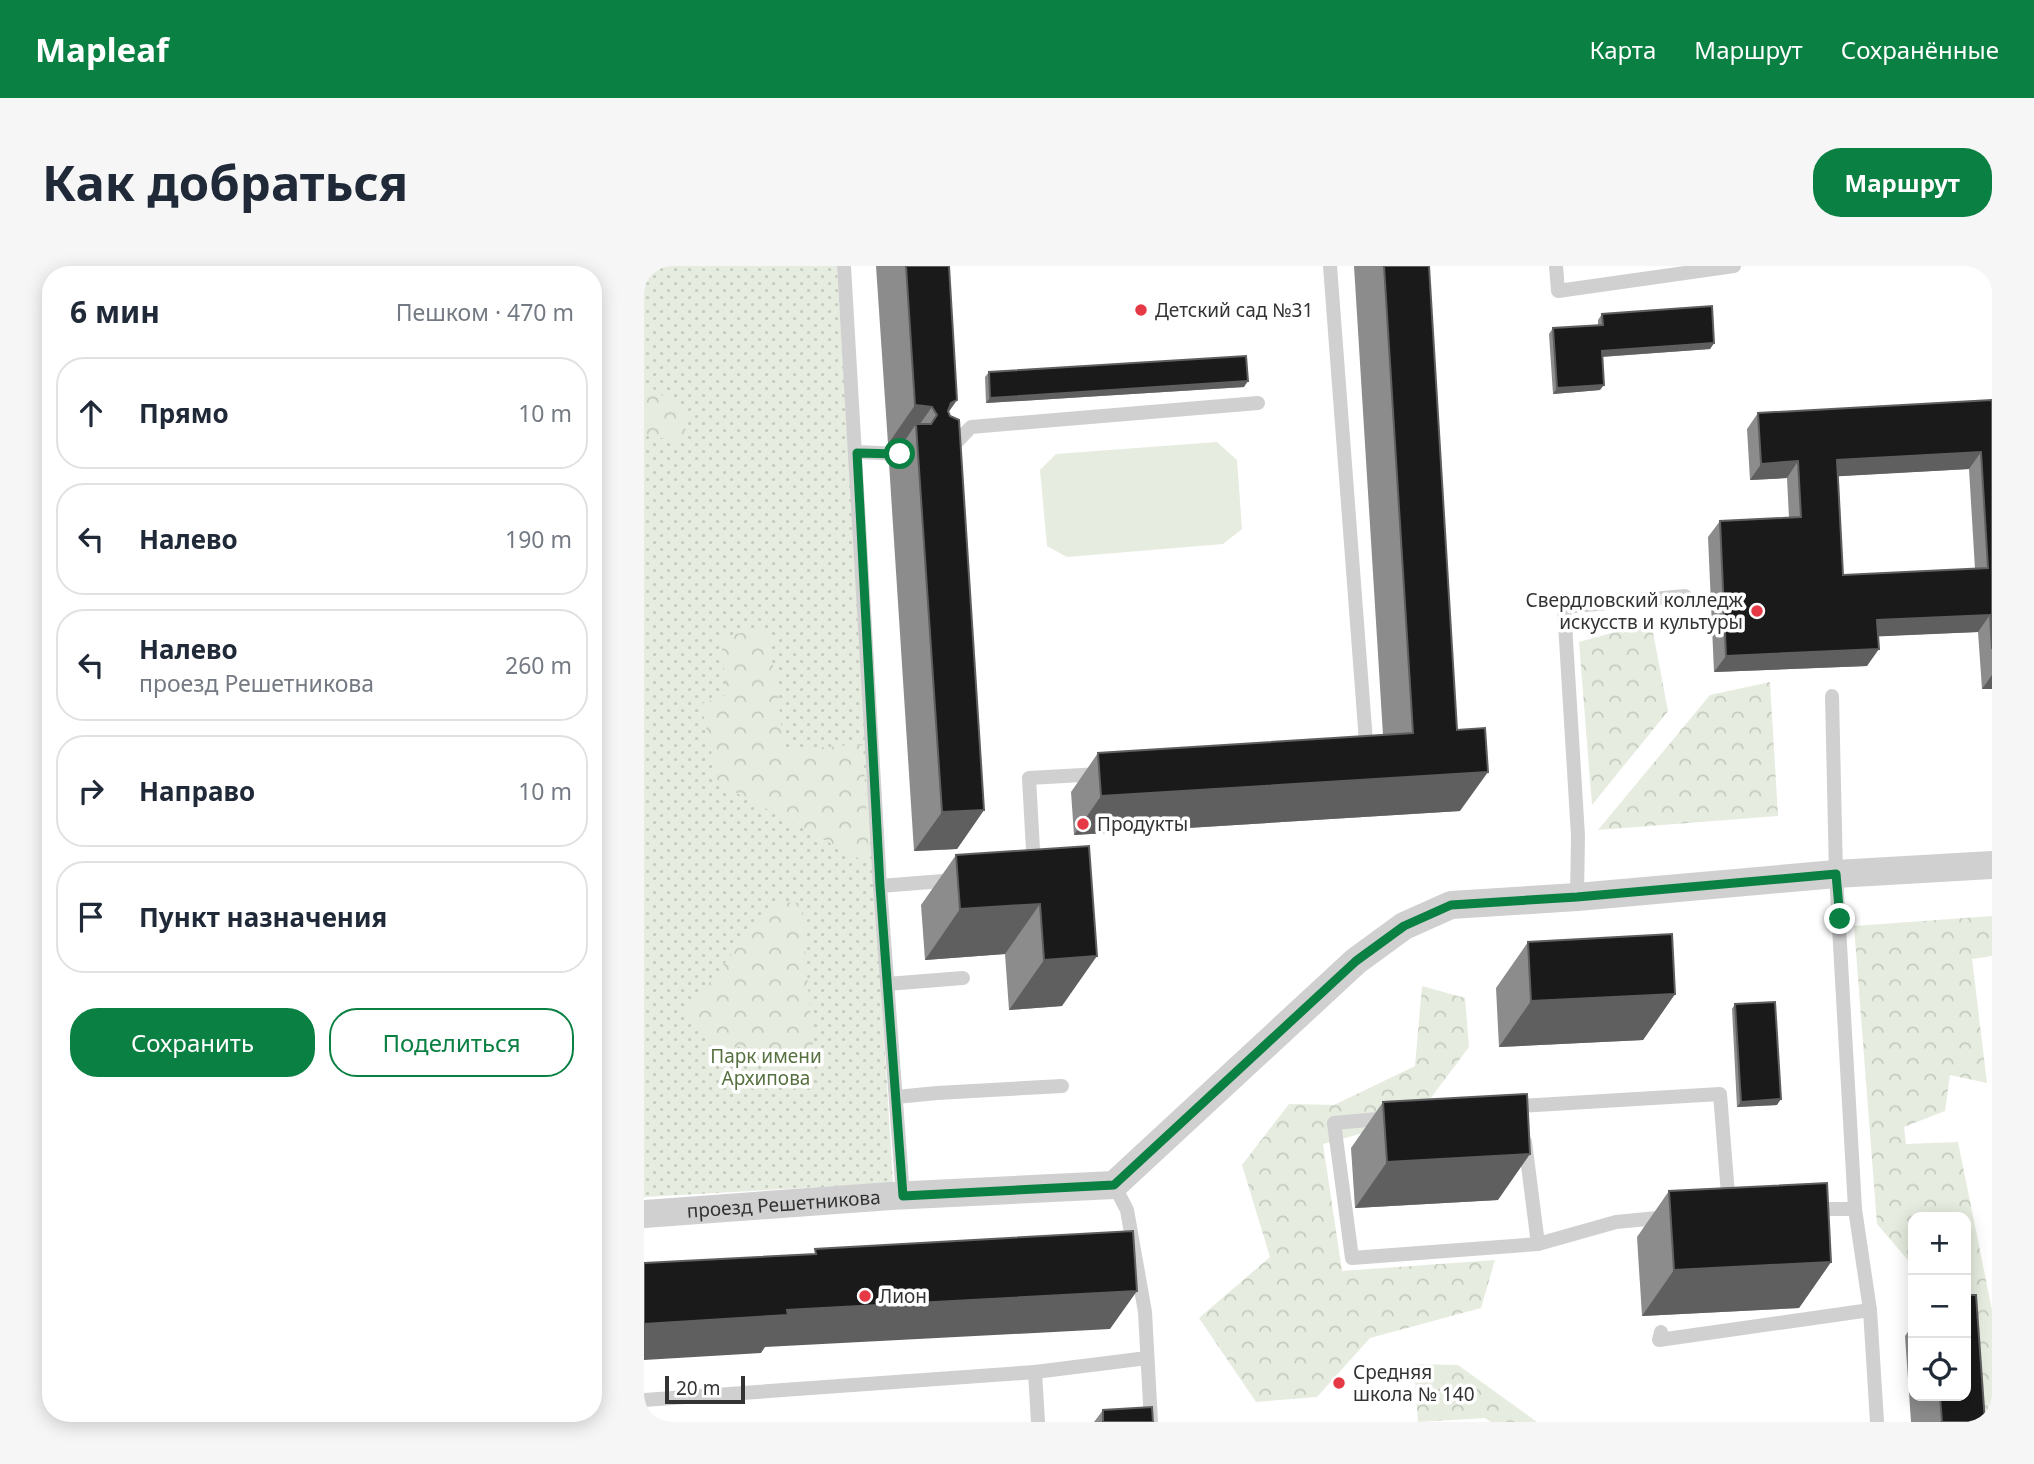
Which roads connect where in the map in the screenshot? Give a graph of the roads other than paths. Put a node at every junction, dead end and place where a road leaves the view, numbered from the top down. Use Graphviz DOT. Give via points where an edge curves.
graph roads {
  1 [pos="844,266"];
  2 [pos="1331,266"];
  3 [pos="1556,266"];
  4 [pos="1734,266"];
  5 [pos="1258,403"];
  6 [pos="930,449"];
  7 [pos="857,453"];
  8 [pos="900,454"];
  9 [pos="1685,596"];
  10 [pos="1832,696"];
  11 [pos="1353,757"];
  12 [pos="1110,773"];
  13 [pos="1992,864"];
  14 [pos="1021,874"];
  15 [pos="1836,874"];
  16 [pos="969,878"];
  17 [pos="880,886"];
  18 [pos="1577,897"];
  19 [pos="963,978"];
  20 [pos="887,984"];
  21 [pos="1062,1086"];
  22 [pos="896,1097"];
  23 [pos="1400,1117"];
  24 [pos="1114,1185"];
  25 [pos="903,1196"];
  26 [pos="1855,1209"];
  27 [pos="1799,1210"];
  28 [pos="1730,1211"];
  29 [pos="644,1214"];
  30 [pos="1679,1216"];
  31 [pos="1538,1244"];
  32 [pos="1870,1310"];
  33 [pos="1661,1332"];
  34 [pos="1147,1358"];
  35 [pos="1035,1372"];
  36 [pos="644,1400"];
  37 [pos="1038,1422"];
  38 [pos="1151,1422"];
  39 [pos="1877,1422"];
  1 -- 7 [label="lane"];
  2 -- 11 [label="lane" via="1367,756"];
  3 -- 4 [label="lane" via="1558,290"];
  5 -- 6 [label="lane" via="971,427 953,446"];
  7 -- 8 [label="lane"];
  7 -- 17 [label="lane"];
  9 -- 18 [label="lane" via="1564,607 1578,835"];
  10 -- 15 [label="lane"];
  12 -- 14 [label="lane" via="1029,778 1034,873"];
  13 -- 15 [label="street"];
  15 -- 18 [label="street"];
  15 -- 26 [label="lane"];
  16 -- 17 [label="lane"];
  17 -- 20 [label="lane"];
  18 -- 24 [label="street" via="1451,905 1404,926 1356,961"];
  19 -- 20 [label="lane"];
  20 -- 22 [label="lane"];
  21 -- 22 [label="lane"];
  22 -- 25 [label="lane"];
  23 -- 31 [label="lane" via="1334,1123 1352,1258"];
  24 -- 25 [label="street, проезд Решетникова"];
  24 -- 34 [label="lane" via="1127,1210"];
  25 -- 29 [label="street, проезд Решетникова"];
  26 -- 27 [label="lane"];
  26 -- 32 [label="lane"];
  28 -- 31 [label="lane" via="1720,1094 1513,1107"];
  30 -- 31 [label="lane" via="1616,1222"];
  32 -- 33 [label="lane" via="1659,1340"];
  32 -- 39 [label="lane"];
  34 -- 35 [label="lane"];
  34 -- 38 [label="lane"];
  35 -- 36 [label="lane"];
  35 -- 37 [label="lane"];
}
